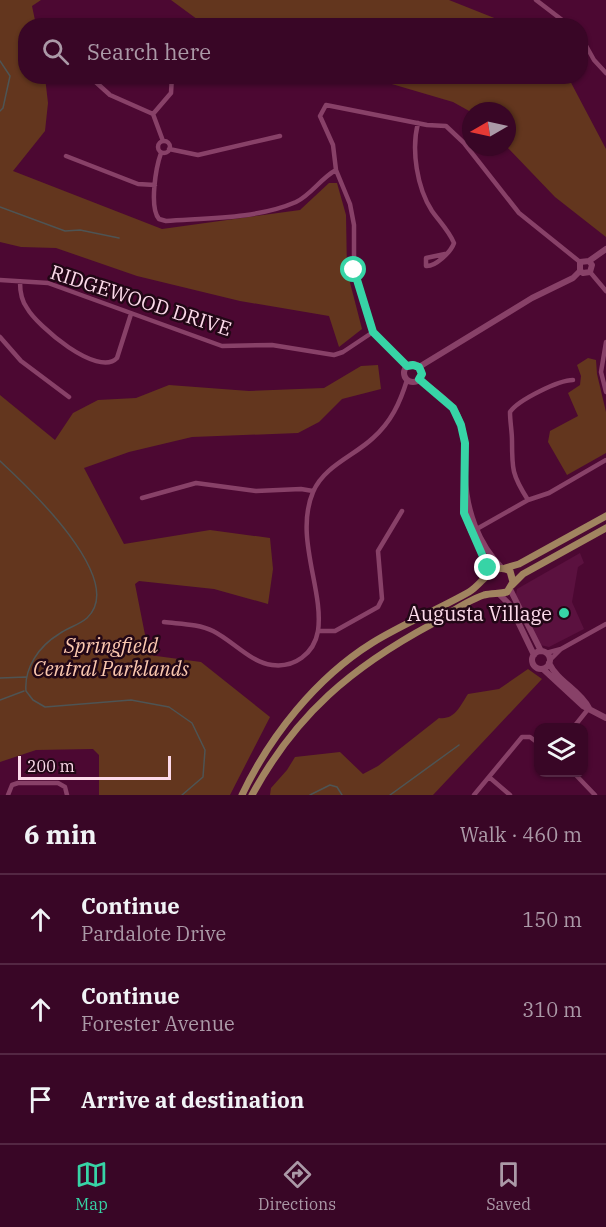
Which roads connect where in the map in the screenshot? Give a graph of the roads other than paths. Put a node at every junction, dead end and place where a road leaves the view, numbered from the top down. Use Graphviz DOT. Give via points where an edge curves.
graph roads {
  1 [pos="536,0"];
  2 [pos="560,18"];
  3 [pos="588,49"];
  4 [pos="606,73"];
  5 [pos="98,84"];
  6 [pos="172,84"];
  7 [pos="153,114"];
  8 [pos="418,123"];
  9 [pos="280,136"];
  10 [pos="163,141"];
  11 [pos="169,149"];
  12 [pos="161,153"];
  13 [pos="66,156"];
  14 [pos="336,170"];
  15 [pos="155,185"];
  16 [pos="606,249"];
  17 [pos="445,254"];
  18 [pos="589,261"];
  19 [pos="579,262"];
  20 [pos="580,271"];
  21 [pos="590,272"];
  22 [pos="0,280"];
  23 [pos="20,282"];
  24 [pos="606,291"];
  25 [pos="131,315"];
  26 [pos="373,332"];
  27 [pos="0,337"];
  28 [pos="606,342"];
  29 [pos="407,366"];
  30 [pos="419,367"];
  31 [pos="419,379"];
  32 [pos="407,380"];
  33 [pos="573,380"];
  34 [pos="606,392"];
  35 [pos="69,397"];
  36 [pos="606,460"];
  37 [pos="313,491"];
  38 [pos="142,498"];
  39 [pos="528,500"];
  40 [pos="402,511"];
  41 [pos="606,516"];
  42 [pos="606,528"];
  43 [pos="473,531"];
  44 [pos="504,568"];
  45 [pos="487,577"];
  46 [pos="511,587"];
  47 [pos="497,594"];
  48 [pos="164,622"];
  49 [pos="606,624"];
  50 [pos="318,631"];
  51 [pos="561,649"];
  52 [pos="544,652"];
  53 [pos="534,655"];
  54 [pos="550,661"];
  55 [pos="543,669"];
  56 [pos="589,708"];
  57 [pos="606,718"];
  58 [pos="577,723"];
  59 [pos="534,740"];
  60 [pos="489,777"];
  61 [pos="578,777"];
  62 [pos="8,795"];
  63 [pos="67,795"];
  64 [pos="242,795"];
  65 [pos="252,795"];
  66 [pos="474,795"];
  67 [pos="510,795"];
  68 [pos="595,795"];
  1 -- 2 [label="street"];
  3 -- 4 [label="street"];
  5 -- 7 [label="street" via="110,95"];
  6 -- 7 [label="street" via="171,93"];
  7 -- 10 [label="street"];
  8 -- 14 [label="street" via="324,106 320,116 333,145"];
  8 -- 17 [label="street" via="416,142 422,190 454,243"];
  8 -- 19 [label="street" via="446,126 519,213"];
  9 -- 11 [label="street" via="198,155"];
  10 -- 11 [label="street"];
  10 -- 12 [label="street" via="158,147"];
  11 -- 12 [label="street"];
  12 -- 15 [label="street"];
  13 -- 15 [label="street" via="138,184"];
  14 -- 15 [label="street" via="296,201 214,218 162,220 155,210"];
  14 -- 26 [label="street" via="351,204 354,270"];
  16 -- 18 [label="street"];
  18 -- 19 [label="street"];
  18 -- 21 [label="street"];
  19 -- 20 [label="street"];
  20 -- 21 [label="street"];
  20 -- 30 [label="street"];
  21 -- 24 [label="street"];
  22 -- 23 [label="street, RIDGEWOOD DRIVE"];
  23 -- 25 [label="street, RIDGEWOOD DRIVE" via="48,283"];
  23 -- 25 [label="street" via="22,299 45,330 71,349 105,363 117,358"];
  25 -- 26 [label="street, RIDGEWOOD DRIVE" via="167,324 222,346 272,345 327,354 343,352"];
  26 -- 29 [label="street"];
  27 -- 35 [label="street" via="21,361"];
  28 -- 34 [label="street" via="601,372"];
  29 -- 30 [label="street"];
  29 -- 32 [label="street"];
  30 -- 31 [label="street"];
  31 -- 32 [label="street"];
  31 -- 43 [label="street" via="453,408 461,425 465,443 464,513"];
  32 -- 37 [label="street" via="394,414 373,438 333,467"];
  33 -- 39 [label="street" via="564,380 521,401 510,412 510,458 516,480"];
  36 -- 39 [label="street" via="549,493"];
  37 -- 38 [label="street" via="256,491 201,483"];
  37 -- 50 [label="street" via="307,538"];
  39 -- 43 [label="street"];
  40 -- 50 [label="street" via="378,551 382,599 378,607 335,631"];
  41 -- 44 [label="main road" via="519,564"];
  42 -- 46 [label="main road" via="523,574"];
  43 -- 44 [label="street"];
  43 -- 45 [label="street" via="485,560"];
  44 -- 45 [label="main road" via="492,570"];
  44 -- 46 [label="main road" via="512,573"];
  45 -- 47 [label="main road" via="489,588"];
  45 -- 64 [label="main road" via="474,589 372,643 342,665 286,722"];
  46 -- 47 [label="main road"];
  46 -- 52 [label="street"];
  47 -- 53 [label="street" via="510,605"];
  47 -- 65 [label="main road" via="483,596 408,637 348,676 300,723"];
  48 -- 50 [label="street" via="211,630 258,661 275,666 299,660 312,647"];
  49 -- 51 [label="street"];
  51 -- 52 [label="street"];
  51 -- 54 [label="street"];
  52 -- 53 [label="street"];
  52 -- 54 [label="street"];
  53 -- 55 [label="street" via="534,665"];
  54 -- 55 [label="street"];
  54 -- 56 [label="street" via="556,675"];
  55 -- 56 [label="street"];
  56 -- 57 [label="street"];
  56 -- 58 [label="street"];
  59 -- 60 [label="street" via="522,737"];
  60 -- 66 [label="street"];
  60 -- 67 [label="street"];
  61 -- 68 [label="street"];
  62 -- 63 [label="street" via="12,786 21,783 60,783"];
}
